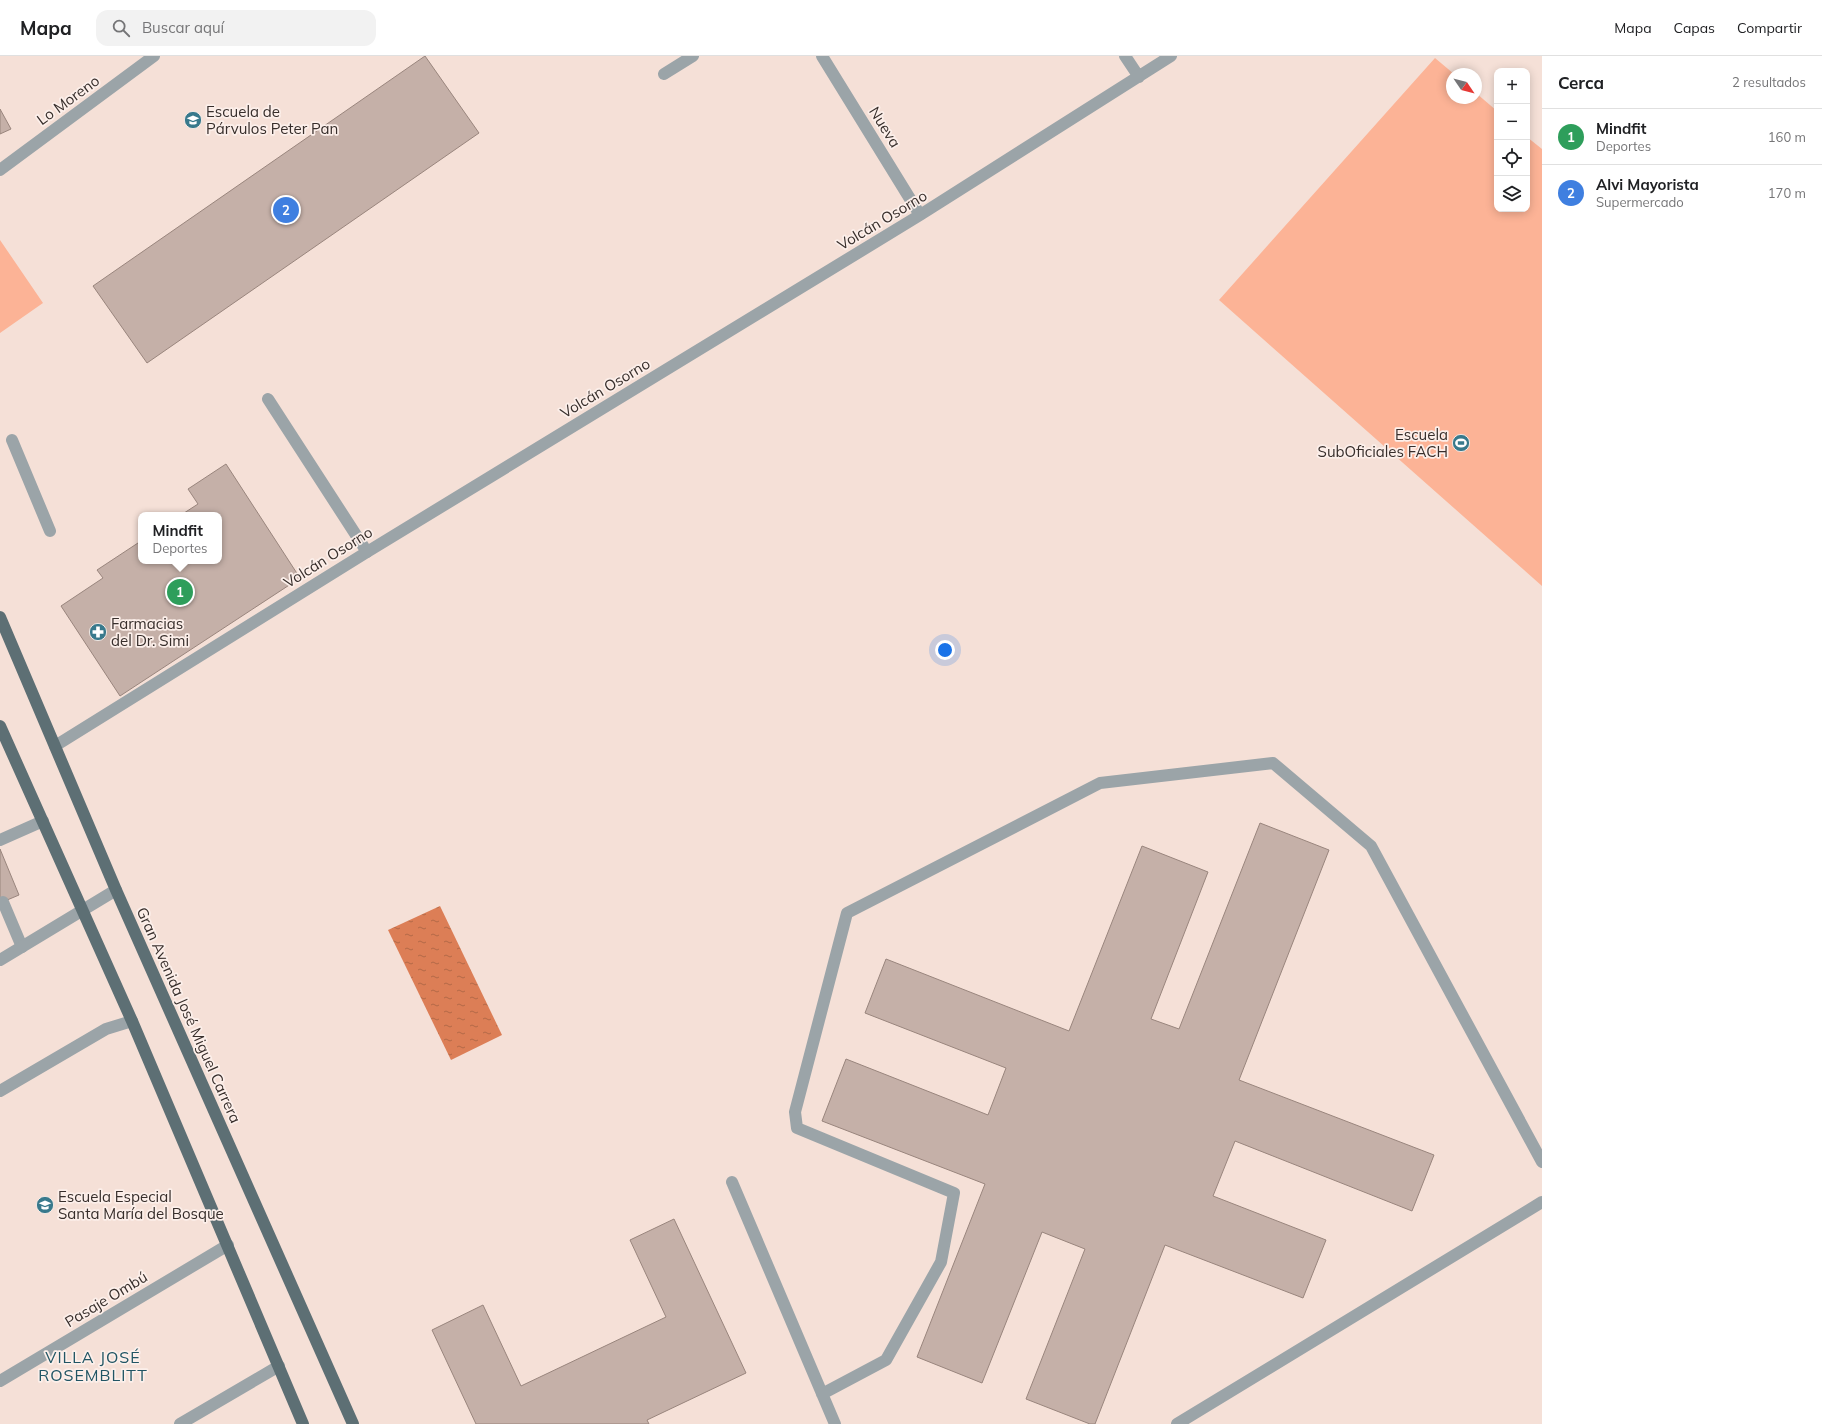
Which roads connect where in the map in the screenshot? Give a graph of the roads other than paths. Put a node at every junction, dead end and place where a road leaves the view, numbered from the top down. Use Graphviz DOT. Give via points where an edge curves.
graph roads {
  1 [pos="154,56"];
  2 [pos="694,56"];
  3 [pos="822,56"];
  4 [pos="1125,56"];
  5 [pos="1171,56"];
  6 [pos="664,74"];
  7 [pos="1139,77"];
  8 [pos="0,170"];
  9 [pos="920,215"];
  10 [pos="268,399"];
  11 [pos="12,440"];
  12 [pos="50,531"];
  13 [pos="367,552"];
  14 [pos="0,617"];
  15 [pos="0,726"];
  16 [pos="55,746"];
  17 [pos="43,821"];
  18 [pos="0,840"];
  19 [pos="116,890"];
  20 [pos="3,902"];
  21 [pos="83,910"];
  22 [pos="22,947"];
  23 [pos="0,960"];
  24 [pos="132,1021"];
  25 [pos="0,1091"];
  26 [pos="1542,1162"];
  27 [pos="732,1182"];
  28 [pos="1542,1202"];
  29 [pos="228,1245"];
  30 [pos="279,1366"];
  31 [pos="0,1381"];
  32 [pos="822,1394"];
  33 [pos="180,1424"];
  34 [pos="303,1424"];
  35 [pos="353,1424"];
  36 [pos="835,1424"];
  37 [pos="1177,1424"];
  1 -- 8 [label="street, Lo Moreno"];
  2 -- 6 [label="street"];
  3 -- 9 [label="street, Nueva"];
  4 -- 7 [label="street"];
  5 -- 7 [label="street, Volcán Osorno"];
  7 -- 9 [label="street, Volcán Osorno"];
  9 -- 13 [label="street, Volcán Osorno"];
  10 -- 13 [label="street"];
  11 -- 12 [label="street"];
  13 -- 16 [label="street, Volcán Osorno"];
  14 -- 16 [label="main road, Gran Avenida José Miguel Carrera"];
  15 -- 17 [label="main road"];
  16 -- 19 [label="main road, Gran Avenida José Miguel Carrera"];
  17 -- 18 [label="street"];
  17 -- 21 [label="main road"];
  19 -- 21 [label="street"];
  19 -- 35 [label="main road, Gran Avenida José Miguel Carrera"];
  20 -- 22 [label="street"];
  21 -- 22 [label="street"];
  21 -- 24 [label="main road"];
  22 -- 23 [label="street"];
  24 -- 25 [label="street" via="106,1029"];
  24 -- 29 [label="main road"];
  26 -- 32 [label="street" via="1371,846 1273,764 1100,783 847,913 795,1112 797,1128 954,1192 941,1262 886,1360"];
  27 -- 32 [label="street"];
  28 -- 37 [label="street"];
  29 -- 30 [label="main road"];
  29 -- 31 [label="street, Pasaje Ombú"];
  30 -- 33 [label="street"];
  30 -- 34 [label="main road"];
  32 -- 36 [label="street"];
}
